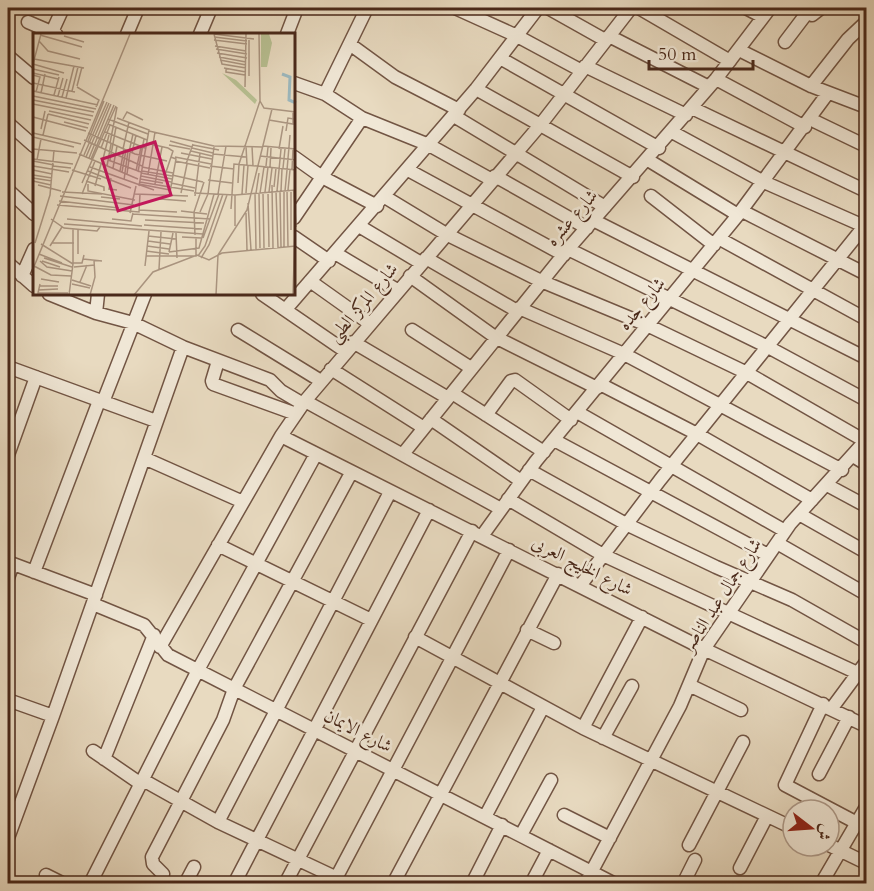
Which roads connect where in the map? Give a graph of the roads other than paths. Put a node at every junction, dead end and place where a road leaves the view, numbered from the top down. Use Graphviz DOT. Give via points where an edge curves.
graph roads {
  1 [pos="63,8"];
  2 [pos="138,8"];
  3 [pos="211,8"];
  4 [pos="297,8"];
  5 [pos="368,8"];
  6 [pos="454,8"];
  7 [pos="538,8"];
  8 [pos="548,8"];
  9 [pos="746,8"];
  10 [pos="821,8"];
  11 [pos="629,9"];
  12 [pos="802,10"];
  13 [pos="766,13"];
  14 [pos="28,22"];
  15 [pos="865,27"];
  16 [pos="54,33"];
  17 [pos="126,33"];
  18 [pos="200,33"];
  19 [pos="287,33"];
  20 [pos="517,36"];
  21 [pos="607,38"];
  22 [pos="785,42"];
  23 [pos="351,45"];
  24 [pos="739,50"];
  25 [pos="8,56"];
  26 [pos="500,58"];
  27 [pos="730,61"];
  28 [pos="583,69"];
  29 [pos="33,77"];
  30 [pos="713,83"];
  31 [pos="296,84"];
  32 [pos="811,86"];
  33 [pos="476,89"];
  34 [pos="828,93"];
  35 [pos="325,94"];
  36 [pos="564,94"];
  37 [pos="867,107"];
  38 [pos="456,112"];
  39 [pos="689,112"];
  40 [pos="362,118"];
  41 [pos="8,123"];
  42 [pos="807,123"];
  43 [pos="541,124"];
  44 [pos="672,132"];
  45 [pos="33,145"];
  46 [pos="429,145"];
  47 [pos="867,146"];
  48 [pos="658,148"];
  49 [pos="516,153"];
  50 [pos="785,154"];
  51 [pos="296,158"];
  52 [pos="648,160"];
  53 [pos="408,170"];
  54 [pos="322,177"];
  55 [pos="633,177"];
  56 [pos="493,178"];
  57 [pos="764,182"];
  58 [pos="8,190"];
  59 [pos="867,191"];
  60 [pos="651,196"];
  61 [pos="381,201"];
  62 [pos="470,205"];
  63 [pos="605,207"];
  64 [pos="33,213"];
  65 [pos="740,213"];
  66 [pos="296,215"];
  67 [pos="590,224"];
  68 [pos="359,226"];
  69 [pos="866,226"];
  70 [pos="446,234"];
  71 [pos="296,238"];
  72 [pos="717,242"];
  73 [pos="33,251"];
  74 [pos="566,252"];
  75 [pos="332,257"];
  76 [pos="838,259"];
  77 [pos="423,260"];
  78 [pos="8,262"];
  79 [pos="694,269"];
  80 [pos="867,274"];
  81 [pos="22,276"];
  82 [pos="410,276"];
  83 [pos="310,281"];
  84 [pos="541,281"];
  85 [pos="33,285"];
  86 [pos="813,290"];
  87 [pos="397,291"];
  88 [pos="54,296"];
  89 [pos="98,296"];
  90 [pos="144,296"];
  91 [pos="265,296"];
  92 [pos="669,299"];
  93 [pos="286,309"];
  94 [pos="518,310"];
  95 [pos="96,313"];
  96 [pos="791,318"];
  97 [pos="867,319"];
  98 [pos="133,323"];
  99 [pos="369,323"];
  100 [pos="647,325"];
  101 [pos="238,330"];
  102 [pos="412,330"];
  103 [pos="495,337"];
  104 [pos="768,346"];
  105 [pos="183,347"];
  106 [pos="349,347"];
  107 [pos="624,354"];
  108 [pos="867,358"];
  109 [pos="218,361"];
  110 [pos="8,367"];
  111 [pos="471,368"];
  112 [pos="331,369"];
  113 [pos="747,373"];
  114 [pos="36,377"];
  115 [pos="321,381"];
  116 [pos="599,386"];
  117 [pos="450,395"];
  118 [pos="867,400"];
  119 [pos="101,401"];
  120 [pos="721,404"];
  121 [pos="302,406"];
  122 [pos="486,415"];
  123 [pos="574,416"];
  124 [pos="156,422"];
  125 [pos="427,423"];
  126 [pos="697,434"];
  127 [pos="281,436"];
  128 [pos="554,440"];
  129 [pos="866,440"];
  130 [pos="544,452"];
  131 [pos="403,453"];
  132 [pos="316,454"];
  133 [pos="8,455"];
  134 [pos="853,456"];
  135 [pos="144,458"];
  136 [pos="673,464"];
  137 [pos="867,464"];
  138 [pos="529,470"];
  139 [pos="842,470"];
  140 [pos="351,473"];
  141 [pos="521,481"];
  142 [pos="827,485"];
  143 [pos="390,492"];
  144 [pos="650,493"];
  145 [pos="812,500"];
  146 [pos="243,502"];
  147 [pos="504,504"];
  148 [pos="867,506"];
  149 [pos="429,510"];
  150 [pos="799,514"];
  151 [pos="626,524"];
  152 [pos="785,531"];
  153 [pos="477,534"];
  154 [pos="777,543"];
  155 [pos="218,545"];
  156 [pos="509,550"];
  157 [pos="867,552"];
  158 [pos="603,555"];
  159 [pos="768,555"];
  160 [pos="10,563"];
  161 [pos="256,564"];
  162 [pos="34,572"];
  163 [pos="558,574"];
  164 [pos="8,578"];
  165 [pos="749,580"];
  166 [pos="292,581"];
  167 [pos="580,586"];
  168 [pos="867,594"];
  169 [pos="94,599"];
  170 [pos="333,601"];
  171 [pos="727,613"];
  172 [pos="642,617"];
  173 [pos="371,620"];
  174 [pos="527,630"];
  175 [pos="154,635"];
  176 [pos="415,637"];
  177 [pos="867,642"];
  178 [pos="554,643"];
  179 [pos="159,647"];
  180 [pos="704,648"];
  181 [pos="451,658"];
  182 [pos="867,662"];
  183 [pos="198,670"];
  184 [pos="862,675"];
  185 [pos="498,683"];
  186 [pos="689,685"];
  187 [pos="632,686"];
  188 [pos="234,688"];
  189 [pos="8,700"];
  190 [pos="828,706"];
  191 [pos="543,707"];
  192 [pos="276,710"];
  193 [pos="741,710"];
  194 [pos="53,716"];
  195 [pos="849,717"];
  196 [pos="867,726"];
  197 [pos="583,728"];
  198 [pos="316,730"];
  199 [pos="603,738"];
  200 [pos="743,742"];
  201 [pos="354,750"];
  202 [pos="93,751"];
  203 [pos="104,759"];
  204 [pos="650,760"];
  205 [pos="393,770"];
  206 [pos="819,774"];
  207 [pos="551,780"];
  208 [pos="142,782"];
  209 [pos="718,792"];
  210 [pos="440,794"];
  211 [pos="182,801"];
  212 [pos="867,807"];
  213 [pos="564,814"];
  214 [pos="767,816"];
  215 [pos="485,817"];
  216 [pos="218,822"];
  217 [pos="781,822"];
  218 [pos="857,823"];
  219 [pos="502,825"];
  220 [pos="521,835"];
  221 [pos="8,838"];
  222 [pos="610,838"];
  223 [pos="258,840"];
  224 [pos="841,841"];
  225 [pos="689,845"];
  226 [pos="549,850"];
  227 [pos="841,851"];
  228 [pos="831,858"];
  229 [pos="298,859"];
  230 [pos="695,860"];
  231 [pos="867,863"];
  232 [pos="194,867"];
  233 [pos="740,868"];
  234 [pos="591,872"];
  235 [pos="46,875"];
  236 [pos="335,881"];
  237 [pos="684,881"];
  238 [pos="476,882"];
  239 [pos="64,884"];
  240 [pos="90,884"];
  241 [pos="159,884"];
  242 [pos="185,884"];
  243 [pos="234,884"];
  244 [pos="285,884"];
  245 [pos="393,884"];
  246 [pos="531,884"];
  247 [pos="585,884"];
  248 [pos="615,884"];
  249 [pos="698,884"];
  250 [pos="821,884"];
  1 -- 16 [label="street"];
  2 -- 17 [label="street"];
  3 -- 18 [label="street"];
  4 -- 19 [label="street"];
  5 -- 23 [label="street"];
  6 -- 20 [label="street"];
  7 -- 20 [label="street"];
  8 -- 21 [label="street"];
  9 -- 13 [label="street"];
  10 -- 12 [label="street" via="815,14"];
  11 -- 21 [label="street, شارع المركز الطبى"];
  11 -- 27 [label="street"];
  12 -- 22 [label="street"];
  13 -- 24 [label="street, شارع عشره"];
  14 -- 16 [label="street"];
  15 -- 32 [label="street"];
  20 -- 26 [label="street"];
  20 -- 28 [label="street"];
  21 -- 28 [label="street, شارع المركز الطبى"];
  21 -- 30 [label="street"];
  23 -- 35 [label="street"];
  23 -- 38 [label="street" via="395,77"];
  24 -- 27 [label="street, شارع عشره"];
  24 -- 32 [label="street"];
  25 -- 29 [label="street"];
  26 -- 33 [label="street"];
  26 -- 36 [label="street"];
  27 -- 30 [label="street, شارع عشره"];
  28 -- 36 [label="street, شارع المركز الطبى"];
  28 -- 39 [label="street"];
  30 -- 39 [label="street, شارع عشره"];
  30 -- 42 [label="street"];
  31 -- 35 [label="street"];
  32 -- 34 [label="street"];
  33 -- 38 [label="street"];
  33 -- 43 [label="street"];
  34 -- 37 [label="street"];
  34 -- 42 [label="street, شارع جده"];
  35 -- 40 [label="street"];
  36 -- 43 [label="street, شارع المركز الطبى"];
  36 -- 48 [label="street"];
  38 -- 46 [label="street"];
  38 -- 49 [label="street"];
  39 -- 44 [label="street, شارع عشره"];
  39 -- 50 [label="street"];
  40 -- 46 [label="street"];
  40 -- 54 [label="street"];
  41 -- 45 [label="street"];
  42 -- 47 [label="street"];
  42 -- 50 [label="street, شارع جده"];
  43 -- 49 [label="street, شارع المركز الطبى"];
  43 -- 55 [label="street"];
  44 -- 48 [label="street, شارع عشره"];
  44 -- 57 [label="street"];
  46 -- 53 [label="street"];
  46 -- 56 [label="street"];
  48 -- 52 [label="street, شارع عشره"];
  49 -- 56 [label="street, شارع المركز الطبى"];
  49 -- 63 [label="street"];
  50 -- 57 [label="street, شارع جده"];
  50 -- 59 [label="street"];
  51 -- 54 [label="street"];
  52 -- 55 [label="street, شارع عشره"];
  52 -- 65 [label="street"];
  53 -- 61 [label="street"];
  53 -- 62 [label="street"];
  54 -- 61 [label="street"];
  54 -- 66 [label="street"];
  55 -- 63 [label="street, شارع عشره"];
  56 -- 62 [label="street, شارع المركز الطبى"];
  56 -- 67 [label="street"];
  57 -- 65 [label="street, شارع جده"];
  57 -- 69 [label="street"];
  58 -- 64 [label="street"];
  60 -- 72 [label="street"];
  61 -- 68 [label="street"];
  61 -- 70 [label="street"];
  62 -- 70 [label="street, شارع المركز الطبى"];
  62 -- 74 [label="street"];
  63 -- 67 [label="street, شارع عشره"];
  65 -- 72 [label="street, شارع جده"];
  65 -- 76 [label="street"];
  67 -- 74 [label="street, شارع عشره"];
  67 -- 79 [label="street"];
  68 -- 75 [label="street"];
  68 -- 77 [label="street"];
  69 -- 76 [label="street"];
  70 -- 77 [label="street, شارع المركز الطبى"];
  70 -- 84 [label="street"];
  71 -- 75 [label="street"];
  72 -- 79 [label="street, شارع جده"];
  72 -- 86 [label="street"];
  73 -- 81 [label="street"];
  74 -- 84 [label="street, شارع عشره"];
  74 -- 92 [label="street"];
  75 -- 83 [label="street"];
  75 -- 87 [label="street"];
  76 -- 80 [label="street"];
  76 -- 86 [label="street"];
  77 -- 82 [label="street, شارع المركز الطبى"];
  77 -- 94 [label="street"];
  78 -- 81 [label="street"];
  79 -- 92 [label="street, شارع جده"];
  79 -- 96 [label="street"];
  81 -- 85 [label="street"];
  82 -- 87 [label="street, شارع المركز الطبى"];
  82 -- 103 [label="street"];
  83 -- 93 [label="street"];
  83 -- 99 [label="street"];
  84 -- 94 [label="street, شارع عشره"];
  84 -- 100 [label="street"];
  86 -- 96 [label="street"];
  86 -- 97 [label="street"];
  87 -- 99 [label="street, شارع المركز الطبى"];
  88 -- 95 [label="street"];
  89 -- 95 [label="street"];
  90 -- 98 [label="street"];
  91 -- 93 [label="street"];
  92 -- 100 [label="street, شارع جده"];
  92 -- 104 [label="street"];
  93 -- 106 [label="street"];
  94 -- 103 [label="street, شارع عشره"];
  94 -- 107 [label="street"];
  95 -- 98 [label="street"];
  96 -- 104 [label="street"];
  96 -- 108 [label="street"];
  98 -- 105 [label="street"];
  98 -- 119 [label="street"];
  99 -- 106 [label="street, شارع المركز الطبى"];
  100 -- 107 [label="street, شارع جده"];
  100 -- 113 [label="street"];
  101 -- 115 [label="street"];
  102 -- 111 [label="street"];
  103 -- 111 [label="street, شارع عشره"];
  103 -- 116 [label="street"];
  104 -- 113 [label="street"];
  104 -- 118 [label="street"];
  105 -- 109 [label="street"];
  105 -- 124 [label="street"];
  106 -- 112 [label="street, شارع المركز الطبى"];
  106 -- 117 [label="street"];
  107 -- 116 [label="street, شارع جده"];
  107 -- 120 [label="street"];
  109 -- 121 [label="street" via="270,380"];
  109 -- 121 [label="street" via="213,384"];
  110 -- 114 [label="street"];
  111 -- 117 [label="street, شارع عشره"];
  112 -- 115 [label="street, شارع المركز الطبى"];
  112 -- 125 [label="street"];
  113 -- 120 [label="street"];
  113 -- 129 [label="street"];
  114 -- 119 [label="street"];
  114 -- 133 [label="street"];
  115 -- 121 [label="street, شارع المركز الطبى"];
  116 -- 123 [label="street, شارع جده"];
  116 -- 126 [label="street"];
  117 -- 122 [label="street"];
  117 -- 125 [label="street, شارع عشره"];
  119 -- 124 [label="street"];
  119 -- 162 [label="street"];
  120 -- 126 [label="street"];
  120 -- 139 [label="street"];
  121 -- 127 [label="street, شارع المركز الطبى"];
  121 -- 131 [label="street"];
  122 -- 123 [label="street" via="515,380"];
  122 -- 130 [label="street"];
  123 -- 128 [label="street, شارع جده"];
  123 -- 136 [label="street"];
  124 -- 135 [label="street"];
  125 -- 131 [label="street, شارع عشره"];
  125 -- 141 [label="street"];
  126 -- 136 [label="street"];
  126 -- 145 [label="street"];
  127 -- 132 [label="street, شارع الخليج العربى"];
  127 -- 146 [label="street, شارع المركز الطبى"];
  128 -- 130 [label="street, شارع جده"];
  128 -- 144 [label="street"];
  129 -- 134 [label="street, شارع جمال عبد الناصر"];
  130 -- 138 [label="street, شارع جده"];
  131 -- 147 [label="street"];
  132 -- 140 [label="street, شارع الخليج العربى"];
  132 -- 161 [label="street"];
  134 -- 137 [label="street"];
  134 -- 139 [label="street, شارع جمال عبد الناصر"];
  135 -- 146 [label="street"];
  135 -- 169 [label="street"];
  136 -- 144 [label="street"];
  136 -- 152 [label="street"];
  138 -- 141 [label="street, شارع جده"];
  138 -- 151 [label="street"];
  139 -- 142 [label="street, شارع جمال عبد الناصر"];
  140 -- 143 [label="street, شارع الخليج العربى"];
  140 -- 166 [label="street"];
  141 -- 147 [label="street, شارع جده"];
  142 -- 145 [label="street, شارع جمال عبد الناصر"];
  142 -- 148 [label="street"];
  143 -- 149 [label="street, شارع الخليج العربى"];
  143 -- 170 [label="street"];
  144 -- 151 [label="street"];
  144 -- 159 [label="street"];
  145 -- 150 [label="street, شارع جمال عبد الناصر"];
  146 -- 155 [label="street, شارع المركز الطبى"];
  147 -- 153 [label="street, شارع جده"];
  147 -- 158 [label="street"];
  149 -- 153 [label="street, شارع الخليج العربى"];
  149 -- 173 [label="street"];
  150 -- 152 [label="street, شارع جمال عبد الناصر"];
  150 -- 157 [label="street"];
  151 -- 158 [label="street"];
  151 -- 165 [label="street"];
  152 -- 154 [label="street, شارع جمال عبد الناصر"];
  153 -- 156 [label="street, شارع الخليج العربى"];
  153 -- 176 [label="street, شارع جده"];
  154 -- 159 [label="street, شارع جمال عبد الناصر"];
  154 -- 168 [label="street"];
  155 -- 161 [label="street"];
  155 -- 179 [label="street, شارع المركز الطبى"];
  156 -- 163 [label="street, شارع الخليج العربى"];
  156 -- 181 [label="street"];
  158 -- 167 [label="street"];
  158 -- 171 [label="street"];
  159 -- 165 [label="street, شارع جمال عبد الناصر"];
  160 -- 162 [label="street"];
  160 -- 164 [label="street"];
  161 -- 166 [label="street"];
  161 -- 183 [label="street"];
  162 -- 169 [label="street"];
  163 -- 167 [label="street, شارع الخليج العربى"];
  163 -- 174 [label="street"];
  165 -- 171 [label="street, شارع جمال عبد الناصر"];
  165 -- 177 [label="street"];
  166 -- 170 [label="street"];
  166 -- 188 [label="street"];
  167 -- 172 [label="street, شارع الخليج العربى"];
  169 -- 175 [label="street" via="144,625"];
  169 -- 194 [label="street"];
  170 -- 173 [label="street"];
  170 -- 192 [label="street"];
  171 -- 180 [label="street, شارع جمال عبد الناصر"];
  171 -- 184 [label="street"];
  172 -- 180 [label="street, شارع الخليج العربى"];
  172 -- 197 [label="street"];
  173 -- 198 [label="street"];
  174 -- 178 [label="street"];
  174 -- 185 [label="street"];
  175 -- 179 [label="street"];
  175 -- 203 [label="street"];
  176 -- 181 [label="street"];
  176 -- 201 [label="street, شارع جده"];
  179 -- 183 [label="street, شارع الايمان"];
  180 -- 186 [label="street, شارع جمال عبد الناصر"];
  180 -- 190 [label="street, شارع الخليج العربى"];
  181 -- 185 [label="street"];
  181 -- 205 [label="street"];
  182 -- 184 [label="street"];
  183 -- 188 [label="street, شارع الايمان"];
  183 -- 208 [label="street"];
  184 -- 190 [label="street"];
  185 -- 191 [label="street"];
  185 -- 210 [label="street"];
  186 -- 193 [label="street"];
  186 -- 204 [label="street, شارع جمال عبد الناصر"];
  187 -- 199 [label="street"];
  188 -- 192 [label="street, شارع الايمان"];
  188 -- 211 [label="street" via="223,720"];
  189 -- 194 [label="street"];
  190 -- 195 [label="street, شارع الخليج العربى"];
  190 -- 218 [label="street" via="784,785"];
  191 -- 197 [label="street"];
  191 -- 215 [label="street"];
  192 -- 198 [label="street, شارع الايمان"];
  192 -- 216 [label="street"];
  194 -- 221 [label="street"];
  195 -- 196 [label="street, شارع الخليج العربى"];
  195 -- 206 [label="street"];
  197 -- 199 [label="street"];
  198 -- 201 [label="street, شارع الايمان"];
  198 -- 223 [label="street"];
  199 -- 204 [label="street"];
  200 -- 209 [label="street"];
  201 -- 205 [label="street, شارع الايمان"];
  201 -- 229 [label="street, شارع جده"];
  202 -- 203 [label="street"];
  203 -- 208 [label="street"];
  204 -- 209 [label="street"];
  204 -- 222 [label="street, شارع جمال عبد الناصر"];
  205 -- 210 [label="street, شارع الايمان"];
  205 -- 236 [label="street"];
  207 -- 220 [label="street"];
  208 -- 211 [label="street"];
  208 -- 240 [label="street"];
  209 -- 214 [label="street"];
  209 -- 225 [label="street"];
  210 -- 215 [label="street, شارع الايمان"];
  210 -- 245 [label="street"];
  211 -- 216 [label="street"];
  211 -- 241 [label="street" via="152,857 163,874"];
  212 -- 218 [label="street"];
  213 -- 222 [label="street"];
  214 -- 217 [label="street"];
  214 -- 233 [label="street"];
  215 -- 219 [label="street, شارع الايمان"];
  216 -- 223 [label="street"];
  218 -- 224 [label="street"];
  219 -- 220 [label="street, شارع الايمان"];
  219 -- 238 [label="street"];
  220 -- 226 [label="street, شارع الايمان"];
  222 -- 234 [label="street, شارع جمال عبد الناصر"];
  223 -- 229 [label="street"];
  223 -- 243 [label="street"];
  226 -- 234 [label="street, شارع الايمان"];
  226 -- 246 [label="street"];
  227 -- 231 [label="street"];
  228 -- 250 [label="street"];
  229 -- 236 [label="street"];
  229 -- 244 [label="street, شارع جده"];
  230 -- 237 [label="street"];
  232 -- 242 [label="street"];
  234 -- 247 [label="street, شارع جمال عبد الناصر"];
  234 -- 248 [label="street, شارع الايمان"];
  235 -- 239 [label="street"];
  237 -- 249 [label="street"];
}
